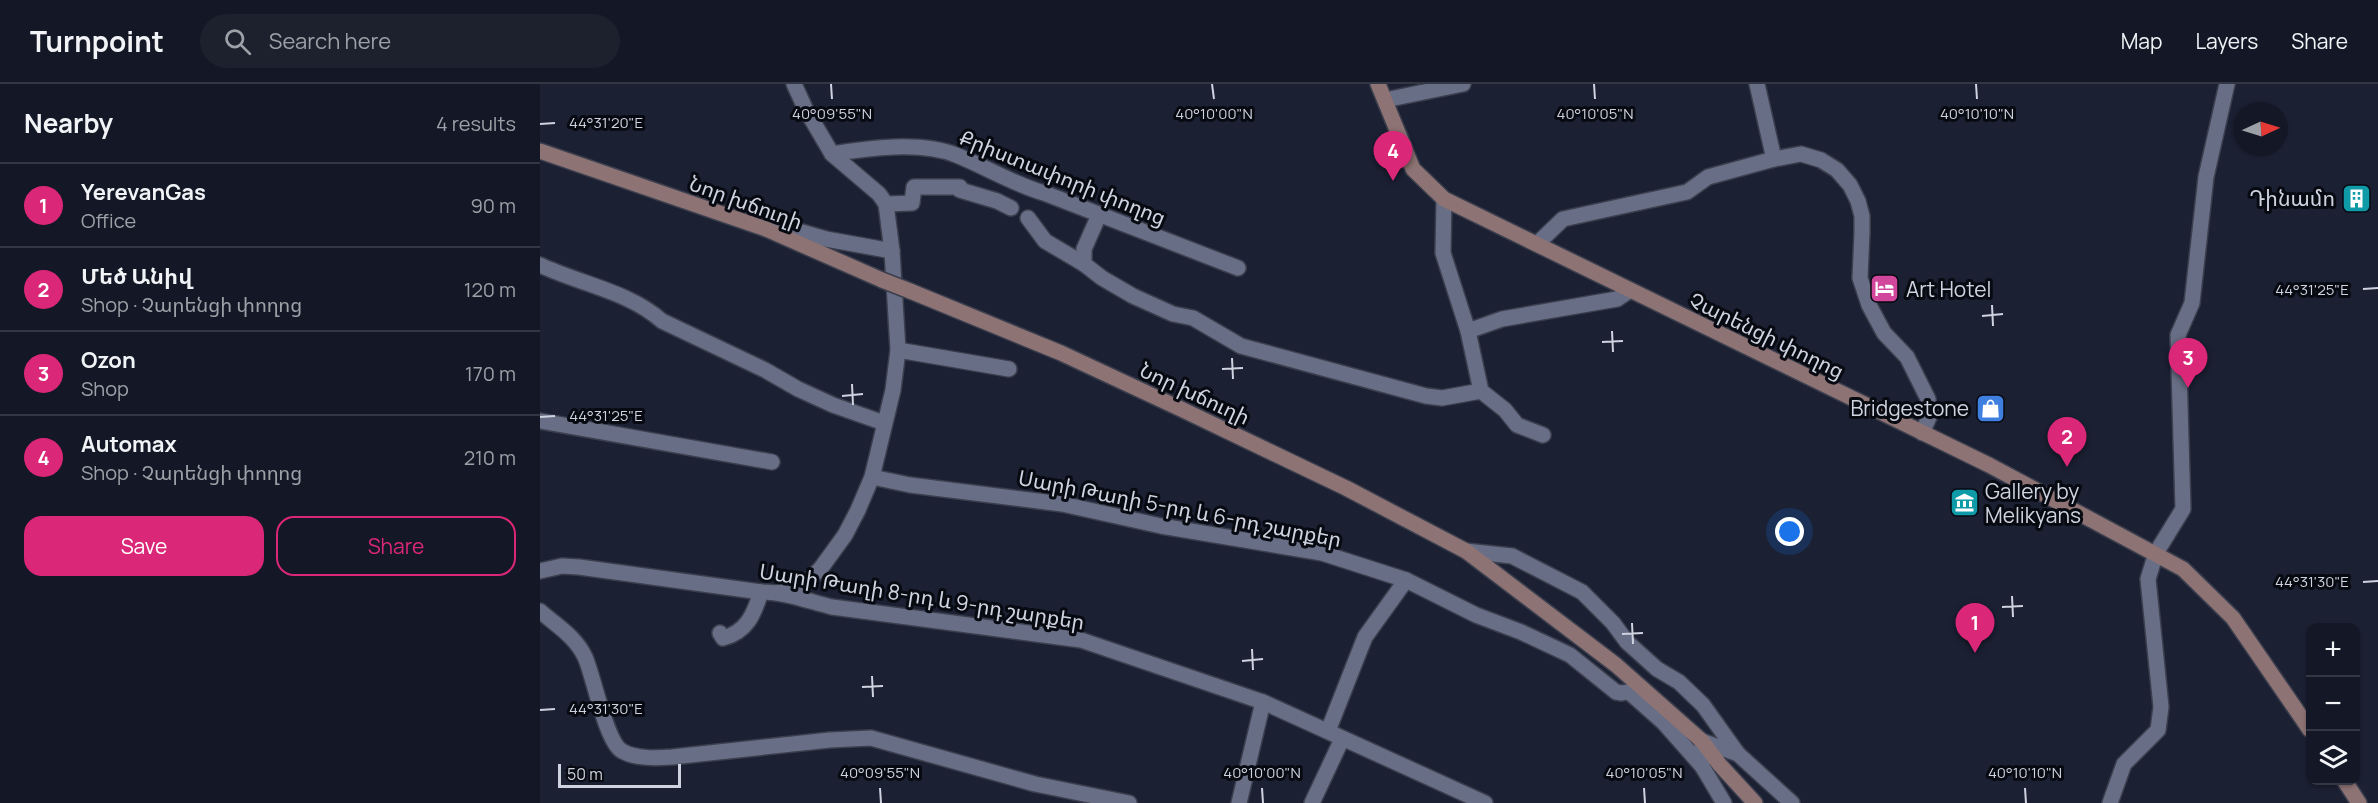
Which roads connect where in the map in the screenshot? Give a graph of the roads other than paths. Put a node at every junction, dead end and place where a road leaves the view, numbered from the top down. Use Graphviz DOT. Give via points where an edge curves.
graph roads {
  1 [pos="794,84"];
  2 [pos="1378,84"];
  3 [pos="1463,84"];
  4 [pos="1757,84"];
  5 [pos="2227,84"];
  6 [pos="1385,100"];
  7 [pos="540,151"];
  8 [pos="832,154"];
  9 [pos="1774,159"];
  10 [pos="1444,199"];
  11 [pos="886,204"];
  12 [pos="1011,208"];
  13 [pos="1099,215"];
  14 [pos="1028,218"];
  15 [pos="765,229"];
  16 [pos="1537,244"];
  17 [pos="892,250"];
  18 [pos="1084,264"];
  19 [pos="540,265"];
  20 [pos="1238,268"];
  21 [pos="1629,291"];
  22 [pos="1468,331"];
  23 [pos="898,350"];
  24 [pos="1009,369"];
  25 [pos="1482,391"];
  26 [pos="540,421"];
  27 [pos="884,423"];
  28 [pos="1922,433"];
  29 [pos="1543,435"];
  30 [pos="772,462"];
  31 [pos="872,477"];
  32 [pos="1466,551"];
  33 [pos="2156,553"];
  34 [pos="540,571"];
  35 [pos="1406,580"];
  36 [pos="761,592"];
  37 [pos="779,592"];
  38 [pos="540,611"];
  39 [pos="720,633"];
  40 [pos="1635,690"];
  41 [pos="1263,702"];
  42 [pos="2306,724"];
  43 [pos="1328,731"];
  44 [pos="1342,739"];
  45 [pos="1702,741"];
  46 [pos="1738,754"];
  47 [pos="1702,766"];
  48 [pos="2347,785"];
  49 [pos="1129,803"];
  50 [pos="1239,803"];
  51 [pos="1312,803"];
  52 [pos="1485,803"];
  53 [pos="1724,803"];
  54 [pos="1755,803"];
  55 [pos="1792,803"];
  56 [pos="2110,803"];
  57 [pos="2359,803"];
  1 -- 8 [label="street"];
  2 -- 6 [label="main road, Չարենցի փողոց"];
  3 -- 6 [label="street"];
  4 -- 9 [label="street"];
  5 -- 33 [label="street" via="2206,177 2192,303 2178,335 2183,509"];
  6 -- 10 [label="main road, Չարենցի փողոց" via="1413,170"];
  7 -- 15 [label="main road, Նոր խճուղի"];
  8 -- 11 [label="street"];
  8 -- 13 [label="street, Քրիստափորի փողոց" via="889,148 953,154 1021,186"];
  9 -- 16 [label="street" via="1708,177 1687,192 1563,219"];
  9 -- 28 [label="street" via="1801,154 1821,160 1838,170 1850,185 1862,216 1860,278 1884,333 1907,357 1928,399 1930,415"];
  10 -- 16 [label="main road, Չարենցի փողոց"];
  10 -- 22 [label="street" via="1443,253"];
  11 -- 12 [label="street" via="912,203 914,187 960,187"];
  11 -- 17 [label="street"];
  13 -- 18 [label="street" via="1084,249"];
  13 -- 20 [label="street, Քրիստափորի փողոց"];
  14 -- 18 [label="street" via="1045,241"];
  15 -- 17 [label="street" via="795,230"];
  15 -- 32 [label="main road, Նոր խճուղի, bridge" via="1061,353 1346,488"];
  16 -- 21 [label="main road, Չարենցի փողոց"];
  17 -- 23 [label="street"];
  18 -- 25 [label="street" via="1133,296 1173,314 1193,318 1241,346 1426,396 1442,398"];
  19 -- 27 [label="street" via="612,292 798,389"];
  21 -- 22 [label="street" via="1617,299 1502,319"];
  21 -- 28 [label="main road, Չարենցի փողոց"];
  22 -- 25 [label="street"];
  23 -- 24 [label="street"];
  23 -- 27 [label="street"];
  25 -- 29 [label="street" via="1517,425"];
  26 -- 30 [label="street"];
  27 -- 31 [label="street"];
  28 -- 33 [label="main road, Չարենցի փողոց"];
  31 -- 35 [label="street, Սարի Թաղի 5-րդ և 6-րդ շարքեր" via="1062,504 1161,526 1322,553"];
  31 -- 37 [label="street" via="845,535 821,568 803,586"];
  32 -- 40 [label="main road, Նոր խճուղի" via="1552,615"];
  32 -- 46 [label="street" via="1512,556 1582,592 1628,642 1703,705"];
  33 -- 42 [label="main road, Չարենցի փողոց" via="2183,569 2233,618"];
  33 -- 56 [label="street" via="2148,579 2162,707 2158,730 2124,764"];
  34 -- 36 [label="street, Սարի Թաղի 8-րդ և 9-րդ շարքեր" via="579,567"];
  35 -- 40 [label="street, Սարի Թաղի 5-րդ և 6-րդ շարքեր" via="1570,655 1616,693"];
  35 -- 43 [label="street" via="1365,637"];
  36 -- 37 [label="street, Սարի Թաղի 8-րդ և 9-րդ շարքեր"];
  36 -- 39 [label="street" via="749,621 738,633 723,638"];
  37 -- 41 [label="street, Սարի Թաղի 8-րդ և 9-րդ շարքեր" via="832,607 1081,640"];
  38 -- 49 [label="street" via="579,646 609,734 624,752 647,758 672,757 872,738 1035,784"];
  40 -- 45 [label="main road, Նոր խճուղի"];
  40 -- 47 [label="street, Սարի Թաղի 5-րդ և 6-րդ շարքեր"];
  41 -- 43 [label="street, Սարի Թաղի 8-րդ և 9-րդ շարքեր"];
  41 -- 50 [label="street"];
  43 -- 44 [label="street, Սարի Թաղի 8-րդ և 9-րդ շարքեր"];
  44 -- 51 [label="street"];
  44 -- 52 [label="street, Սարի Թաղի 8-րդ և 9-րդ շարքեր"];
  45 -- 46 [label="street"];
  45 -- 47 [label="street"];
  45 -- 54 [label="main road, Նոր խճուղի"];
  46 -- 55 [label="street"];
  47 -- 53 [label="street, Սարի Թաղի 5-րդ և 6-րդ շարքեր"];
  48 -- 57 [label="main road"];
}
